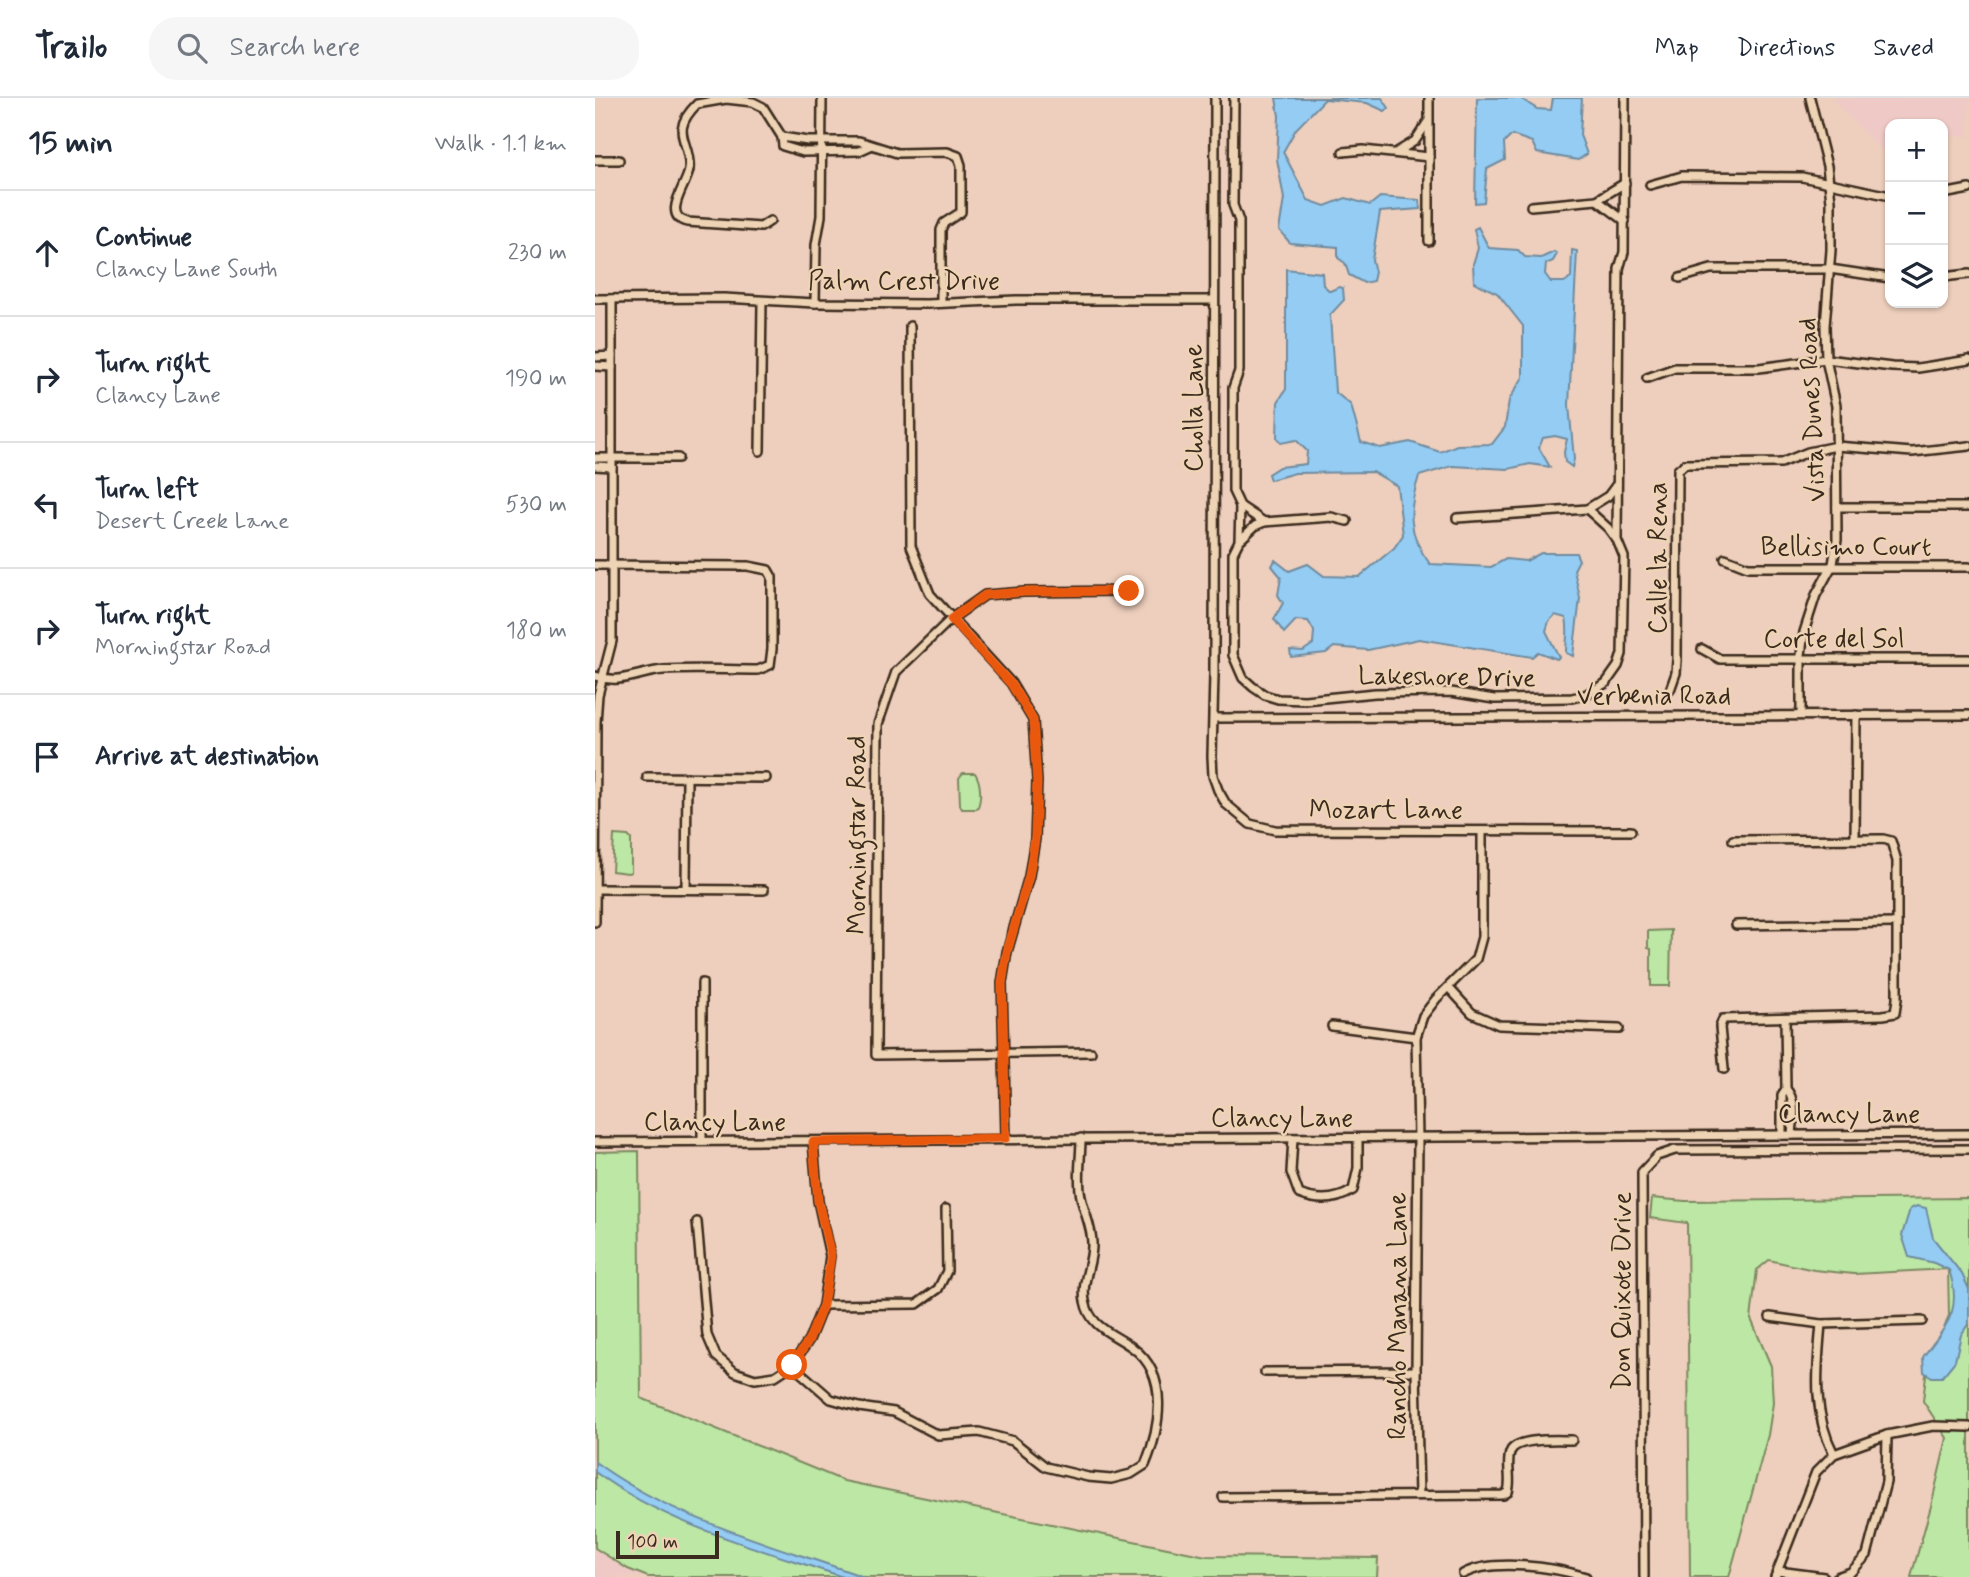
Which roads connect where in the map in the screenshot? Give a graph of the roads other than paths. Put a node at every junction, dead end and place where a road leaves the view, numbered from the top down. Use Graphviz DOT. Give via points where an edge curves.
graph roads {
  1 [pos="822,98"];
  2 [pos="1215,98"];
  3 [pos="1234,98"];
  4 [pos="1429,98"];
  5 [pos="1625,98"];
  6 [pos="1810,98"];
  7 [pos="1429,119"];
  8 [pos="782,137"];
  9 [pos="822,141"];
  10 [pos="870,146"];
  11 [pos="822,151"];
  12 [pos="1343,152"];
  13 [pos="1395,153"];
  14 [pos="1429,158"];
  15 [pos="595,160"];
  16 [pos="619,160"];
  17 [pos="1829,182"];
  18 [pos="1625,183"];
  19 [pos="1650,184"];
  20 [pos="1969,189"];
  21 [pos="1948,193"];
  22 [pos="1885,195"];
  23 [pos="1597,201"];
  24 [pos="1531,206"];
  25 [pos="770,221"];
  26 [pos="1625,221"];
  27 [pos="1429,242"];
  28 [pos="1830,269"];
  29 [pos="1969,274"];
  30 [pos="1948,276"];
  31 [pos="1885,277"];
  32 [pos="1680,278"];
  33 [pos="595,299"];
  34 [pos="612,299"];
  35 [pos="1214,300"];
  36 [pos="762,301"];
  37 [pos="815,303"];
  38 [pos="941,303"];
  39 [pos="910,326"];
  40 [pos="612,356"];
  41 [pos="595,357"];
  42 [pos="1826,359"];
  43 [pos="1969,360"];
  44 [pos="595,366"];
  45 [pos="612,367"];
  46 [pos="1647,378"];
  47 [pos="1836,446"];
  48 [pos="1969,446"];
  49 [pos="760,451"];
  50 [pos="595,458"];
  51 [pos="612,458"];
  52 [pos="678,458"];
  53 [pos="595,466"];
  54 [pos="612,467"];
  55 [pos="1618,484"];
  56 [pos="1240,506"];
  57 [pos="1837,507"];
  58 [pos="1969,507"];
  59 [pos="1587,509"];
  60 [pos="1457,517"];
  61 [pos="1347,520"];
  62 [pos="1264,522"];
  63 [pos="1616,540"];
  64 [pos="1239,541"];
  65 [pos="1725,558"];
  66 [pos="595,565"];
  67 [pos="612,566"];
  68 [pos="1832,567"];
  69 [pos="1969,567"];
  70 [pos="1129,591"];
  71 [pos="951,619"];
  72 [pos="1702,649"];
  73 [pos="1801,659"];
  74 [pos="1969,659"];
  75 [pos="599,678"];
  76 [pos="1670,690"];
  77 [pos="1801,715"];
  78 [pos="1856,715"];
  79 [pos="1969,715"];
  80 [pos="1213,718"];
  81 [pos="595,770"];
  82 [pos="647,777"];
  83 [pos="687,777"];
  84 [pos="766,778"];
  85 [pos="1482,831"];
  86 [pos="1631,831"];
  87 [pos="1855,839"];
  88 [pos="1733,840"];
  89 [pos="595,871"];
  90 [pos="596,888"];
  91 [pos="686,889"];
  92 [pos="764,890"];
  93 [pos="595,922"];
  94 [pos="1897,923"];
  95 [pos="1736,925"];
  96 [pos="702,983"];
  97 [pos="1449,988"];
  98 [pos="1785,1018"];
  99 [pos="1332,1026"];
  100 [pos="1619,1029"];
  101 [pos="1416,1037"];
  102 [pos="1005,1052"];
  103 [pos="1091,1052"];
  104 [pos="1724,1069"];
  105 [pos="1786,1089"];
  106 [pos="1969,1133"];
  107 [pos="1781,1135"];
  108 [pos="1793,1135"];
  109 [pos="1006,1138"];
  110 [pos="1081,1138"];
  111 [pos="1293,1138"];
  112 [pos="1358,1138"];
  113 [pos="1418,1138"];
  114 [pos="702,1141"];
  115 [pos="595,1142"];
  116 [pos="813,1142"];
  117 [pos="1969,1149"];
  118 [pos="946,1209"];
  119 [pos="697,1222"];
  120 [pos="823,1305"];
  121 [pos="1770,1317"];
  122 [pos="1922,1321"];
  123 [pos="1821,1324"];
  124 [pos="792,1365"];
  125 [pos="1416,1371"];
  126 [pos="1265,1372"];
  127 [pos="1969,1427"];
  128 [pos="1887,1435"];
  129 [pos="1572,1440"];
  130 [pos="1834,1454"];
  131 [pos="1419,1495"];
  132 [pos="1223,1497"];
  133 [pos="1462,1574"];
  134 [pos="1777,1574"];
  135 [pos="1586,1577"];
  136 [pos="1644,1577"];
  137 [pos="1824,1577"];
  138 [pos="1836,1577"];
  1 -- 9 [label="street"];
  2 -- 35 [label="street, Cholla Lane"];
  3 -- 56 [label="street, Lakeshore Drive" via="1233,205 1239,221 1233,491"];
  4 -- 7 [label="street"];
  5 -- 18 [label="street, Lakeshore Drive"];
  6 -- 17 [label="street, Vista Dunes Road"];
  7 -- 13 [label="street" via="1415,141"];
  7 -- 14 [label="street"];
  8 -- 9 [label="street"];
  8 -- 11 [label="street" via="788,149"];
  8 -- 25 [label="street" via="763,107 739,99 698,104 684,121 689,171 675,208 681,221 750,228"];
  9 -- 10 [label="street" via="859,141"];
  9 -- 11 [label="street"];
  10 -- 11 [label="street" via="859,151"];
  10 -- 38 [label="street" via="897,153 958,156 961,212 940,230"];
  11 -- 37 [label="street"];
  12 -- 13 [label="street"];
  13 -- 14 [label="street"];
  14 -- 27 [label="street"];
  15 -- 16 [label="street"];
  17 -- 19 [label="street" via="1802,177 1682,176"];
  17 -- 22 [label="street"];
  17 -- 28 [label="street, Vista Dunes Road"];
  18 -- 23 [label="street"];
  18 -- 26 [label="street, Lakeshore Drive"];
  20 -- 21 [label="street"];
  23 -- 24 [label="street"];
  23 -- 26 [label="street"];
  26 -- 55 [label="street, Lakeshore Drive" via="1619,269"];
  28 -- 31 [label="street"];
  28 -- 32 [label="street" via="1711,269"];
  28 -- 42 [label="street, Vista Dunes Road"];
  29 -- 30 [label="street"];
  33 -- 34 [label="street, Palm Crest Drive"];
  34 -- 36 [label="street, Palm Crest Drive"];
  34 -- 40 [label="street"];
  35 -- 38 [label="street, Palm Crest Drive"];
  35 -- 80 [label="street, Cholla Lane"];
  36 -- 37 [label="street, Palm Crest Drive"];
  36 -- 49 [label="street"];
  37 -- 38 [label="street, Palm Crest Drive"];
  39 -- 71 [label="street" via="911,546 930,594"];
  40 -- 41 [label="street"];
  40 -- 45 [label="street"];
  42 -- 43 [label="street" via="1905,368"];
  42 -- 46 [label="street" via="1759,368 1675,368"];
  42 -- 47 [label="street, Vista Dunes Road" via="1836,406"];
  44 -- 45 [label="street"];
  45 -- 51 [label="street"];
  47 -- 48 [label="street, Calle la Rena" via="1912,452"];
  47 -- 57 [label="street, Vista Dunes Road"];
  47 -- 76 [label="street, Calle la Rena" via="1781,463 1685,464 1678,470 1677,660"];
  50 -- 51 [label="street"];
  51 -- 52 [label="street"];
  51 -- 54 [label="street"];
  53 -- 54 [label="street"];
  54 -- 67 [label="street"];
  55 -- 59 [label="street"];
  55 -- 63 [label="street, Lakeshore Drive"];
  56 -- 62 [label="street"];
  56 -- 64 [label="street, Lakeshore Drive"];
  57 -- 58 [label="street"];
  57 -- 68 [label="street, Vista Dunes Road" via="1837,553"];
  59 -- 60 [label="street"];
  59 -- 63 [label="street"];
  61 -- 62 [label="street"];
  62 -- 64 [label="street"];
  63 -- 64 [label="street, Lakeshore Drive" via="1624,557 1624,645 1614,674 1596,691 1572,698 1494,699 1438,692 1305,700 1265,695 1252,687 1237,667 1232,645 1233,554"];
  65 -- 68 [label="street, Bellisimo Court" via="1748,567"];
  66 -- 67 [label="street"];
  67 -- 75 [label="street" via="612,641"];
  67 -- 75 [label="street" via="768,570 772,578 772,659 758,670 667,670 614,681"];
  68 -- 69 [label="street, Bellisimo Court"];
  68 -- 73 [label="street, Vista Dunes Road" via="1810,609"];
  70 -- 71 [label="street, Morningstar Road" via="985,595"];
  71 -- 102 [label="street" via="1011,684 1033,720 1035,839 1002,983"];
  71 -- 102 [label="street, Morningstar Road" via="896,672 878,724 876,1055"];
  72 -- 73 [label="street, Corte del Sol" via="1720,659"];
  73 -- 74 [label="street, Corte del Sol"];
  73 -- 77 [label="street, Vista Dunes Road"];
  75 -- 81 [label="street"];
  77 -- 78 [label="street, Verbenia Road"];
  77 -- 80 [label="street, Verbenia Road"];
  78 -- 79 [label="street, Verbenia Road"];
  78 -- 87 [label="street"];
  80 -- 85 [label="street, Mozart Lane" via="1213,776 1226,804 1250,824 1275,830"];
  81 -- 89 [label="street"];
  82 -- 83 [label="street"];
  83 -- 84 [label="street"];
  83 -- 91 [label="street"];
  85 -- 86 [label="street"];
  85 -- 97 [label="street, Mozart Lane" via="1482,937 1476,959"];
  87 -- 88 [label="street"];
  87 -- 94 [label="street" via="1891,841 1897,861"];
  89 -- 90 [label="street"];
  90 -- 91 [label="street"];
  90 -- 93 [label="street"];
  91 -- 92 [label="street"];
  94 -- 95 [label="street"];
  94 -- 98 [label="street" via="1895,1013"];
  96 -- 114 [label="street"];
  97 -- 100 [label="street" via="1472,1013 1499,1025"];
  97 -- 101 [label="street, Mozart Lane" via="1423,1016"];
  98 -- 104 [label="street" via="1723,1019"];
  98 -- 105 [label="street"];
  99 -- 101 [label="street"];
  101 -- 113 [label="street, Mozart Lane"];
  102 -- 103 [label="street"];
  102 -- 109 [label="street"];
  105 -- 107 [label="street"];
  105 -- 108 [label="street" via="1793,1103"];
  106 -- 108 [label="street, Clancy Lane"];
  107 -- 108 [label="street, Clancy Lane"];
  107 -- 113 [label="street, Clancy Lane"];
  109 -- 110 [label="street, Clancy Lane"];
  109 -- 116 [label="street, Clancy Lane"];
  110 -- 111 [label="street, Clancy Lane"];
  110 -- 124 [label="street" via="1080,1194 1093,1244 1085,1300 1091,1318 1143,1357 1154,1376 1159,1423 1145,1465 1111,1479 1046,1467 1013,1441 979,1432 938,1435 894,1412 831,1399"];
  111 -- 112 [label="street, Clancy Lane"];
  111 -- 112 [label="street" via="1291,1172 1299,1194 1338,1199 1353,1190"];
  112 -- 113 [label="street, Clancy Lane"];
  113 -- 125 [label="street, Rancho Manana Lane"];
  114 -- 115 [label="street, Clancy Lane"];
  114 -- 116 [label="street, Clancy Lane"];
  116 -- 120 [label="street" via="818,1201 831,1256"];
  117 -- 136 [label="street, Don Quixote Drive" via="1675,1150 1657,1156 1642,1172"];
  118 -- 120 [label="street" via="947,1271 937,1289 917,1304"];
  119 -- 124 [label="street" via="707,1335 716,1356 734,1371 755,1378 775,1376"];
  120 -- 124 [label="street" via="809,1340"];
  121 -- 123 [label="street"];
  122 -- 123 [label="street"];
  123 -- 130 [label="street" via="1818,1408"];
  125 -- 126 [label="street"];
  125 -- 131 [label="street, Rancho Manana Lane"];
  127 -- 128 [label="street" via="1933,1426"];
  128 -- 130 [label="street"];
  128 -- 138 [label="street" via="1886,1482 1867,1555 1851,1572"];
  129 -- 131 [label="street" via="1513,1446 1510,1486 1503,1494"];
  130 -- 134 [label="street" via="1816,1472"];
  131 -- 132 [label="street"];
  133 -- 135 [label="street" via="1473,1568 1531,1566"];
  134 -- 137 [label="street"];
}
